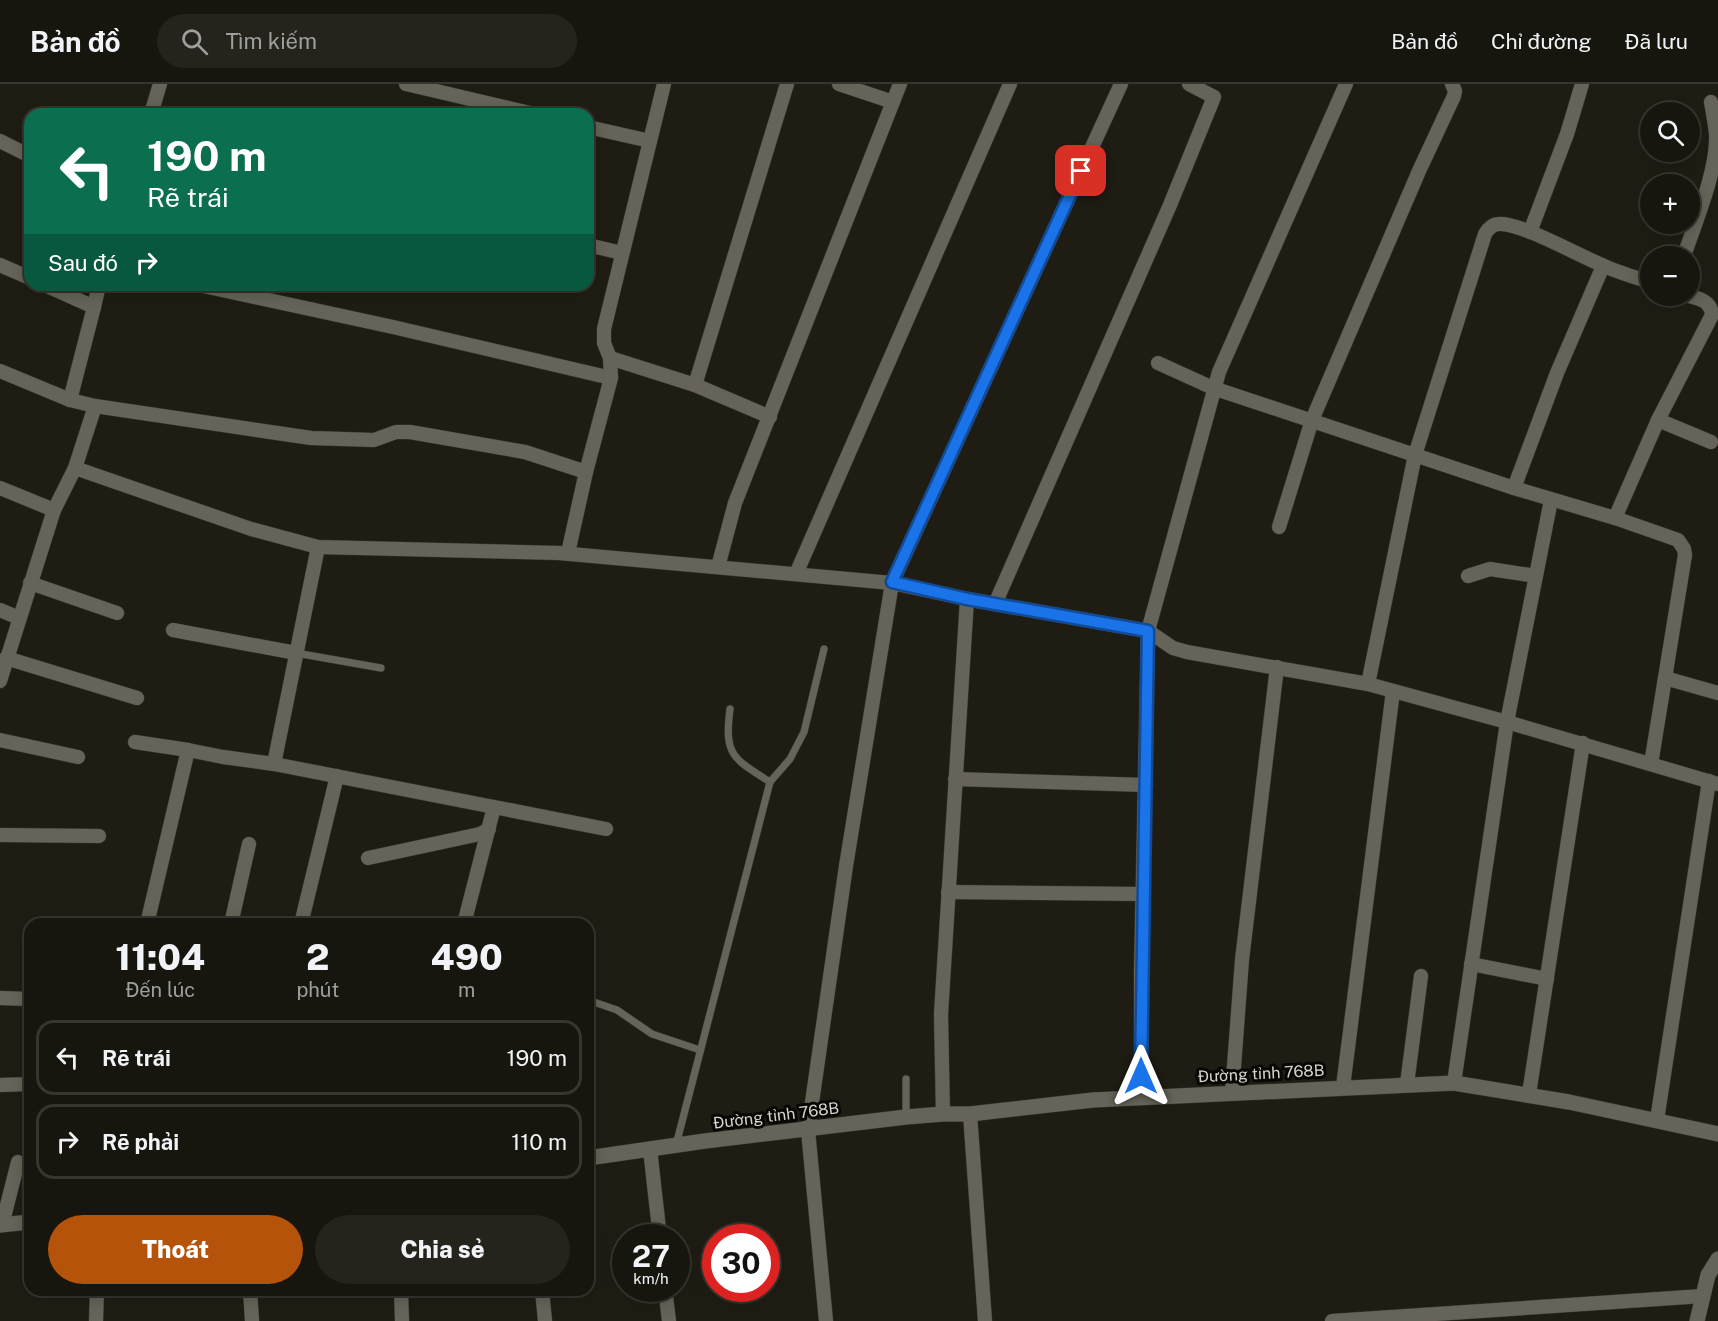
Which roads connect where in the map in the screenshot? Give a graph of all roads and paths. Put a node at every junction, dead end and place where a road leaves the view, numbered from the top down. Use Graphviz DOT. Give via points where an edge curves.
graph roads {
  1 [pos="160,84"];
  2 [pos="406,84"];
  3 [pos="664,84"];
  4 [pos="787,84"];
  5 [pos="839,84"];
  6 [pos="900,84"];
  7 [pos="1010,84"];
  8 [pos="1121,84"];
  9 [pos="1189,84"];
  10 [pos="1346,84"];
  11 [pos="1452,84"];
  12 [pos="1582,84"];
  13 [pos="893,102"];
  14 [pos="1711,102"];
  15 [pos="152,108"];
  16 [pos="508,108"];
  17 [pos="594,128"];
  18 [pos="0,141"];
  19 [pos="650,141"];
  20 [pos="24,153"];
  21 [pos="1530,232"];
  22 [pos="594,246"];
  23 [pos="1687,246"];
  24 [pos="622,253"];
  25 [pos="0,265"];
  26 [pos="1604,266"];
  27 [pos="24,275"];
  28 [pos="1640,279"];
  29 [pos="58,291"];
  30 [pos="98,291"];
  31 [pos="227,291"];
  32 [pos="1700,299"];
  33 [pos="94,307"];
  34 [pos="610,358"];
  35 [pos="1158,363"];
  36 [pos="0,371"];
  37 [pos="611,378"];
  38 [pos="695,385"];
  39 [pos="1213,388"];
  40 [pos="70,400"];
  41 [pos="95,406"];
  42 [pos="770,417"];
  43 [pos="1312,420"];
  44 [pos="1658,420"];
  45 [pos="1711,442"];
  46 [pos="1415,454"];
  47 [pos="75,468"];
  48 [pos="586,472"];
  49 [pos="0,488"];
  50 [pos="1514,488"];
  51 [pos="1551,500"];
  52 [pos="54,510"];
  53 [pos="1615,518"];
  54 [pos="1280,527"];
  55 [pos="318,547"];
  56 [pos="568,553"];
  57 [pos="718,567"];
  58 [pos="796,574"];
  59 [pos="1468,576"];
  60 [pos="1536,576"];
  61 [pos="892,582"];
  62 [pos="30,583"];
  63 [pos="967,599"];
  64 [pos="995,604"];
  65 [pos="0,610"];
  66 [pos="117,613"];
  67 [pos="19,618"];
  68 [pos="173,630"];
  69 [pos="1148,631"];
  70 [pos="824,649"];
  71 [pos="296,653"];
  72 [pos="6,658"];
  73 [pos="1277,667"];
  74 [pos="381,668"];
  75 [pos="1665,678"];
  76 [pos="0,681"];
  77 [pos="1368,684"];
  78 [pos="1393,691"];
  79 [pos="1718,693"];
  80 [pos="137,698"];
  81 [pos="730,709"];
  82 [pos="1507,722"];
  83 [pos="0,740"];
  84 [pos="135,742"];
  85 [pos="1583,743"];
  86 [pos="189,750"];
  87 [pos="78,757"];
  88 [pos="274,764"];
  89 [pos="1651,764"];
  90 [pos="337,776"];
  91 [pos="955,779"];
  92 [pos="770,782"];
  93 [pos="1714,782"];
  94 [pos="1146,785"];
  95 [pos="494,807"];
  96 [pos="489,829"];
  97 [pos="606,829"];
  98 [pos="0,835"];
  99 [pos="99,836"];
  100 [pos="249,844"];
  101 [pos="368,858"];
  102 [pos="948,892"];
  103 [pos="1143,894"];
  104 [pos="148,918"];
  105 [pos="232,918"];
  106 [pos="302,918"];
  107 [pos="466,918"];
  108 [pos="1471,964"];
  109 [pos="1421,976"];
  110 [pos="1546,979"];
  111 [pos="0,998"];
  112 [pos="24,999"];
  113 [pos="594,1002"];
  114 [pos="700,1050"];
  115 [pos="906,1079"];
  116 [pos="1454,1083"];
  117 [pos="24,1084"];
  118 [pos="1407,1084"];
  119 [pos="0,1085"];
  120 [pos="1343,1087"];
  121 [pos="1232,1093"];
  122 [pos="1528,1095"];
  123 [pos="1141,1097"];
  124 [pos="943,1114"];
  125 [pos="970,1114"];
  126 [pos="906,1118"];
  127 [pos="1657,1120"];
  128 [pos="808,1130"];
  129 [pos="1718,1134"];
  130 [pos="676,1145"];
  131 [pos="650,1149"];
  132 [pos="594,1157"];
  133 [pos="18,1162"];
  134 [pos="24,1223"];
  135 [pos="658,1224"];
  136 [pos="1,1225"];
  137 [pos="1718,1259"];
  138 [pos="97,1296"];
  139 [pos="250,1296"];
  140 [pos="401,1296"];
  141 [pos="543,1296"];
  142 [pos="1703,1296"];
  143 [pos="667,1302"];
  144 [pos="96,1321"];
  145 [pos="252,1321"];
  146 [pos="402,1321"];
  147 [pos="545,1321"];
  148 [pos="669,1321"];
  149 [pos="826,1321"];
  150 [pos="985,1321"];
  151 [pos="1332,1321"];
  152 [pos="1697,1321"];
  1 -- 15 [label="street"];
  2 -- 16 [label="street"];
  3 -- 19 [label="street"];
  4 -- 38 [label="street"];
  5 -- 13 [label="street"];
  6 -- 13 [label="street"];
  7 -- 58 [label="street"];
  8 -- 61 [label="street"];
  9 -- 64 [label="street" via="1215,97"];
  10 -- 39 [label="street"];
  11 -- 43 [label="street" via="1454,96"];
  12 -- 21 [label="street"];
  13 -- 42 [label="street"];
  14 -- 23 [label="street" via="1717,136 1715,156"];
  17 -- 19 [label="street"];
  18 -- 20 [label="street"];
  19 -- 24 [label="street"];
  21 -- 26 [label="street"];
  21 -- 46 [label="street" via="1498,224 1485,234"];
  22 -- 24 [label="street"];
  24 -- 34 [label="street" via="604,329"];
  25 -- 27 [label="street"];
  26 -- 28 [label="street"];
  26 -- 50 [label="street" via="1557,373"];
  29 -- 33 [label="street"];
  30 -- 33 [label="street"];
  31 -- 37 [label="street"];
  32 -- 44 [label="street" via="1706,301 1712,315"];
  33 -- 40 [label="street"];
  34 -- 37 [label="street"];
  34 -- 38 [label="street"];
  35 -- 39 [label="street"];
  36 -- 40 [label="street"];
  37 -- 48 [label="street"];
  38 -- 42 [label="street"];
  39 -- 43 [label="street"];
  39 -- 69 [label="street"];
  40 -- 41 [label="street"];
  41 -- 47 [label="street"];
  41 -- 48 [label="street" via="311,438 374,440 396,432 410,432 525,452"];
  42 -- 57 [label="street" via="735,503"];
  43 -- 46 [label="street"];
  43 -- 54 [label="street"];
  44 -- 45 [label="street"];
  44 -- 53 [label="street"];
  46 -- 50 [label="street"];
  46 -- 77 [label="street"];
  47 -- 52 [label="street"];
  47 -- 55 [label="street" via="251,529"];
  48 -- 56 [label="street"];
  49 -- 52 [label="street"];
  50 -- 51 [label="street"];
  51 -- 53 [label="street"];
  51 -- 60 [label="street"];
  52 -- 62 [label="street"];
  53 -- 75 [label="street" via="1678,540 1684,549"];
  55 -- 56 [label="street"];
  55 -- 71 [label="street"];
  56 -- 57 [label="street"];
  57 -- 58 [label="street"];
  58 -- 61 [label="street"];
  59 -- 60 [label="street" via="1490,569"];
  60 -- 82 [label="street"];
  61 -- 63 [label="street"];
  61 -- 128 [label="street"];
  62 -- 66 [label="street"];
  62 -- 67 [label="street"];
  63 -- 64 [label="street"];
  63 -- 91 [label="street"];
  64 -- 69 [label="street"];
  65 -- 67 [label="street"];
  67 -- 72 [label="street"];
  68 -- 71 [label="street"];
  69 -- 73 [label="street" via="1173,648 1187,652"];
  69 -- 94 [label="street"];
  70 -- 92 [label="lane" via="804,732 790,759"];
  71 -- 74 [label="lane"];
  71 -- 88 [label="street"];
  72 -- 76 [label="street"];
  72 -- 80 [label="street"];
  73 -- 77 [label="street"];
  73 -- 121 [label="street" via="1242,960"];
  75 -- 79 [label="street"];
  75 -- 89 [label="street"];
  77 -- 78 [label="street"];
  78 -- 82 [label="street"];
  78 -- 120 [label="street"];
  81 -- 92 [label="lane" via="731,752 744,766"];
  82 -- 85 [label="street"];
  82 -- 108 [label="street"];
  83 -- 87 [label="street"];
  84 -- 86 [label="street"];
  85 -- 89 [label="street"];
  85 -- 110 [label="street"];
  86 -- 88 [label="street"];
  86 -- 104 [label="street"];
  88 -- 90 [label="street"];
  89 -- 93 [label="street"];
  90 -- 95 [label="street"];
  90 -- 106 [label="street"];
  91 -- 94 [label="street"];
  91 -- 102 [label="street"];
  92 -- 114 [label="lane"];
  93 -- 127 [label="street"];
  94 -- 103 [label="street"];
  95 -- 96 [label="street"];
  95 -- 97 [label="street"];
  96 -- 101 [label="street"];
  96 -- 107 [label="street"];
  98 -- 99 [label="street"];
  100 -- 105 [label="street"];
  102 -- 103 [label="street"];
  102 -- 124 [label="street" via="942,1014"];
  103 -- 123 [label="street"];
  108 -- 110 [label="street"];
  108 -- 116 [label="street"];
  109 -- 118 [label="street"];
  110 -- 122 [label="street"];
  111 -- 112 [label="street"];
  113 -- 114 [label="lane" via="617,1010 652,1034"];
  114 -- 130 [label="lane"];
  115 -- 126 [label="lane"];
  116 -- 118 [label="street, Đường tỉnh 768B"];
  116 -- 122 [label="street, Đường tỉnh 768B"];
  117 -- 119 [label="street"];
  118 -- 120 [label="street, Đường tỉnh 768B"];
  120 -- 121 [label="street, Đường tỉnh 768B"];
  121 -- 123 [label="street, Đường tỉnh 768B"];
  122 -- 127 [label="street, Đường tỉnh 768B"];
  123 -- 125 [label="street, Đường tỉnh 768B"];
  124 -- 125 [label="street, Đường tỉnh 768B"];
  124 -- 126 [label="street, Đường tỉnh 768B"];
  125 -- 150 [label="street"];
  126 -- 128 [label="street, Đường tỉnh 768B"];
  127 -- 129 [label="street, Đường tỉnh 768B"];
  128 -- 130 [label="street, Đường tỉnh 768B"];
  128 -- 149 [label="street"];
  130 -- 131 [label="street, Đường tỉnh 768B"];
  131 -- 132 [label="street, Đường tỉnh 768B"];
  131 -- 135 [label="street"];
  133 -- 136 [label="street"];
  134 -- 136 [label="street"];
  137 -- 142 [label="street" via="1708,1275"];
  138 -- 144 [label="street"];
  139 -- 145 [label="street"];
  140 -- 146 [label="street"];
  141 -- 147 [label="street"];
  142 -- 151 [label="street"];
  142 -- 152 [label="street"];
  143 -- 148 [label="street"];
}
